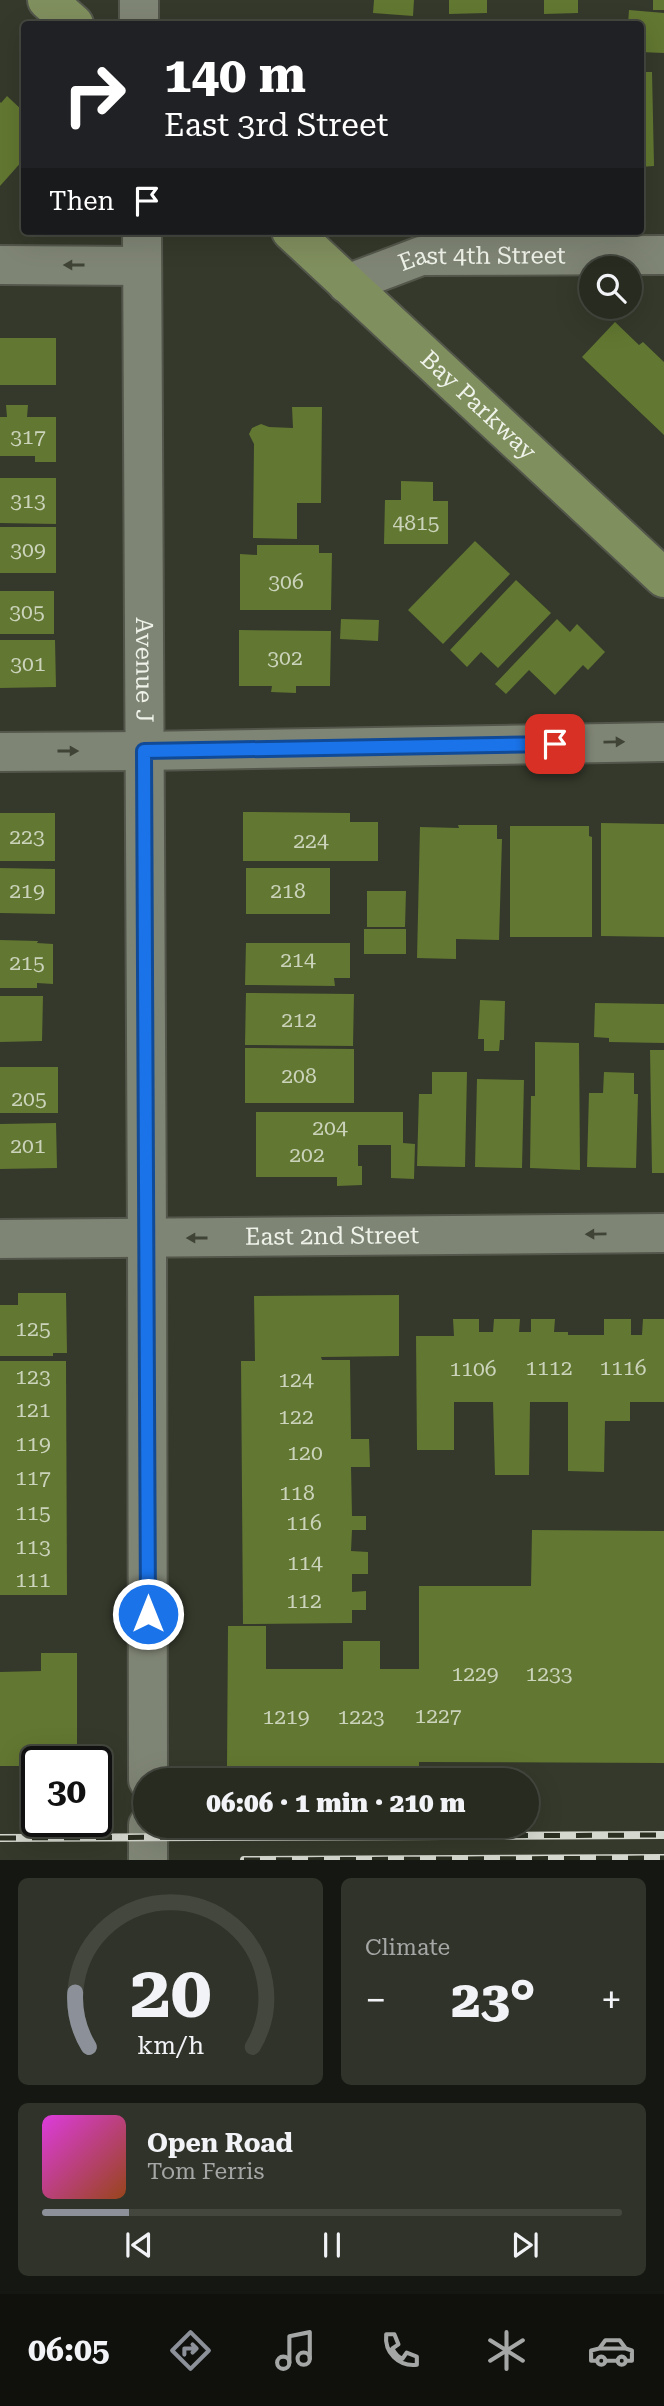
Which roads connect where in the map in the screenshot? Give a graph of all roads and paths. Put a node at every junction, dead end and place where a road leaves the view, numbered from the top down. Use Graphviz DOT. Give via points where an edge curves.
graph roads {
  1 [pos="47,0"];
  2 [pos="139,0"];
  3 [pos="71,21"];
  4 [pos="139,21"];
  5 [pos="296,235"];
  6 [pos="142,248"];
  7 [pos="664,255"];
  8 [pos="0,265"];
  9 [pos="347,284"];
  10 [pos="664,578"];
  11 [pos="664,741"];
  12 [pos="144,751"];
  13 [pos="0,752"];
  14 [pos="664,1233"];
  15 [pos="148,1238"];
  16 [pos="0,1239"];
  17 [pos="148,1768"];
  18 [pos="148,1838"];
  19 [pos="148,1860"];
  1 -- 3 [label="main road"];
  2 -- 4 [label="street"];
  5 -- 9 [label="main road, Bay Parkway"];
  6 -- 8 [label="street, one-way"];
  6 -- 12 [label="street, Avenue J"];
  7 -- 9 [label="street, East 4th Street" via="421,256"];
  9 -- 10 [label="main road, Bay Parkway"];
  12 -- 11 [label="street, one-way"];
  13 -- 12 [label="street, one-way"];
  12 -- 15 [label="street, Avenue J"];
  14 -- 15 [label="street, East 2nd Street, one-way"];
  15 -- 16 [label="street, East 2nd Street"];
  15 -- 17 [label="street, Avenue J"];
  18 -- 19 [label="street"];
}
